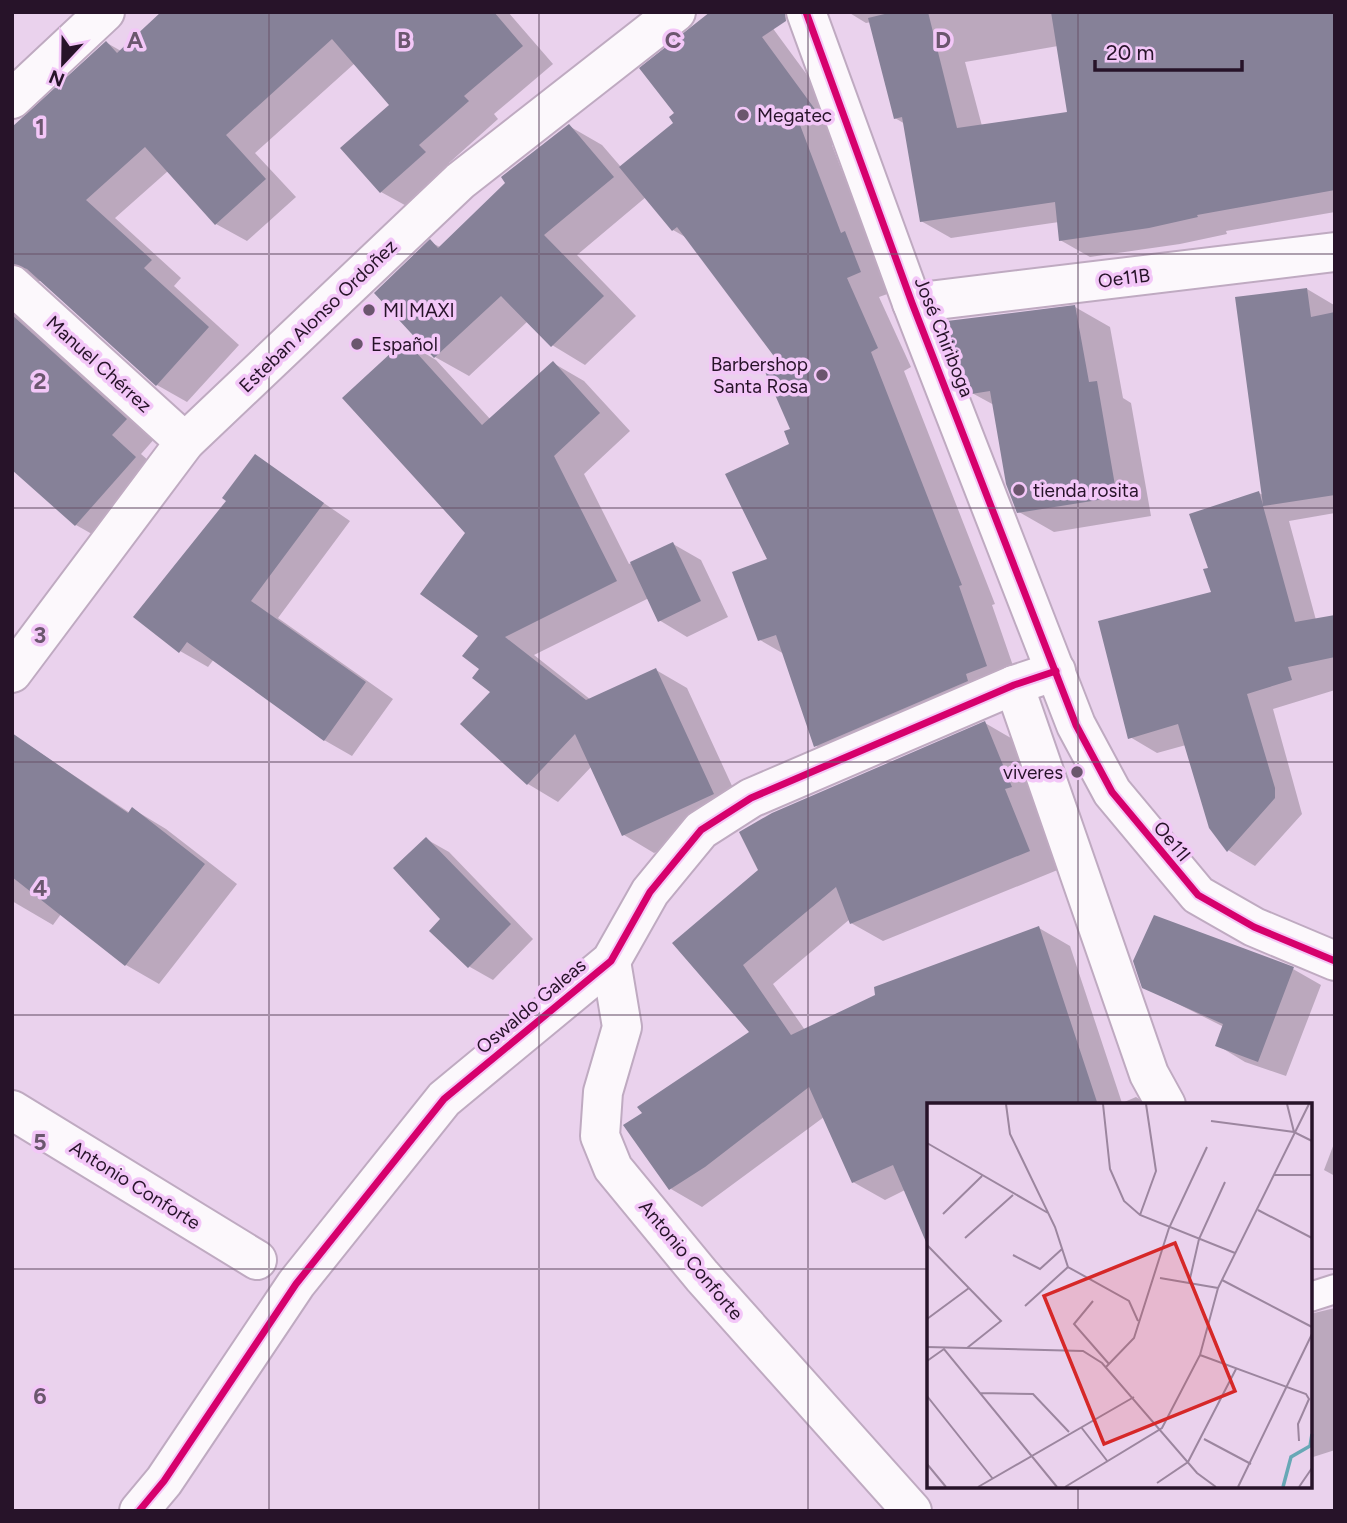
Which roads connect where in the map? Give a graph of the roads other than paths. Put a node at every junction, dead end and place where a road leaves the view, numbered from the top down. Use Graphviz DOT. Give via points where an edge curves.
graph roads {
  1 [pos="104,12"];
  2 [pos="676,12"];
  3 [pos="806,12"];
  4 [pos="12,99"];
  5 [pos="1335,252"];
  6 [pos="12,285"];
  7 [pos="912,303"];
  8 [pos="186,442"];
  9 [pos="1056,671"];
  10 [pos="12,673"];
  11 [pos="1014,685"];
  12 [pos="611,961"];
  13 [pos="1335,961"];
  14 [pos="1165,1103"];
  15 [pos="15,1116"];
  16 [pos="257,1260"];
  17 [pos="1335,1289"];
  18 [pos="1312,1296"];
  19 [pos="139,1511"];
  20 [pos="912,1511"];
  1 -- 4 [label="street"];
  2 -- 8 [label="street, Esteban Alonso Ordoñez" via="460,181"];
  3 -- 7 [label="street, José Chiriboga"];
  5 -- 7 [label="street, Oe11B"];
  6 -- 8 [label="street, Manuel Chérrez"];
  7 -- 9 [label="street, José Chiriboga"];
  8 -- 10 [label="street, Esteban Alonso Ordoñez"];
  9 -- 11 [label="street, Oswaldo Galeas"];
  9 -- 13 [label="street, Oe11l" via="1076,725 1112,792 1198,895 1254,927"];
  11 -- 12 [label="street, Oswaldo Galeas" via="751,798 701,830 650,892"];
  11 -- 14 [label="street" via="1149,1074"];
  12 -- 19 [label="street, Oswaldo Galeas" via="444,1099 296,1284"];
  12 -- 20 [label="street, Antonio Conforte" via="622,1027 603,1092 600,1136 613,1168 702,1276"];
  15 -- 16 [label="street, Antonio Conforte"];
  17 -- 18 [label="lane"];
}
